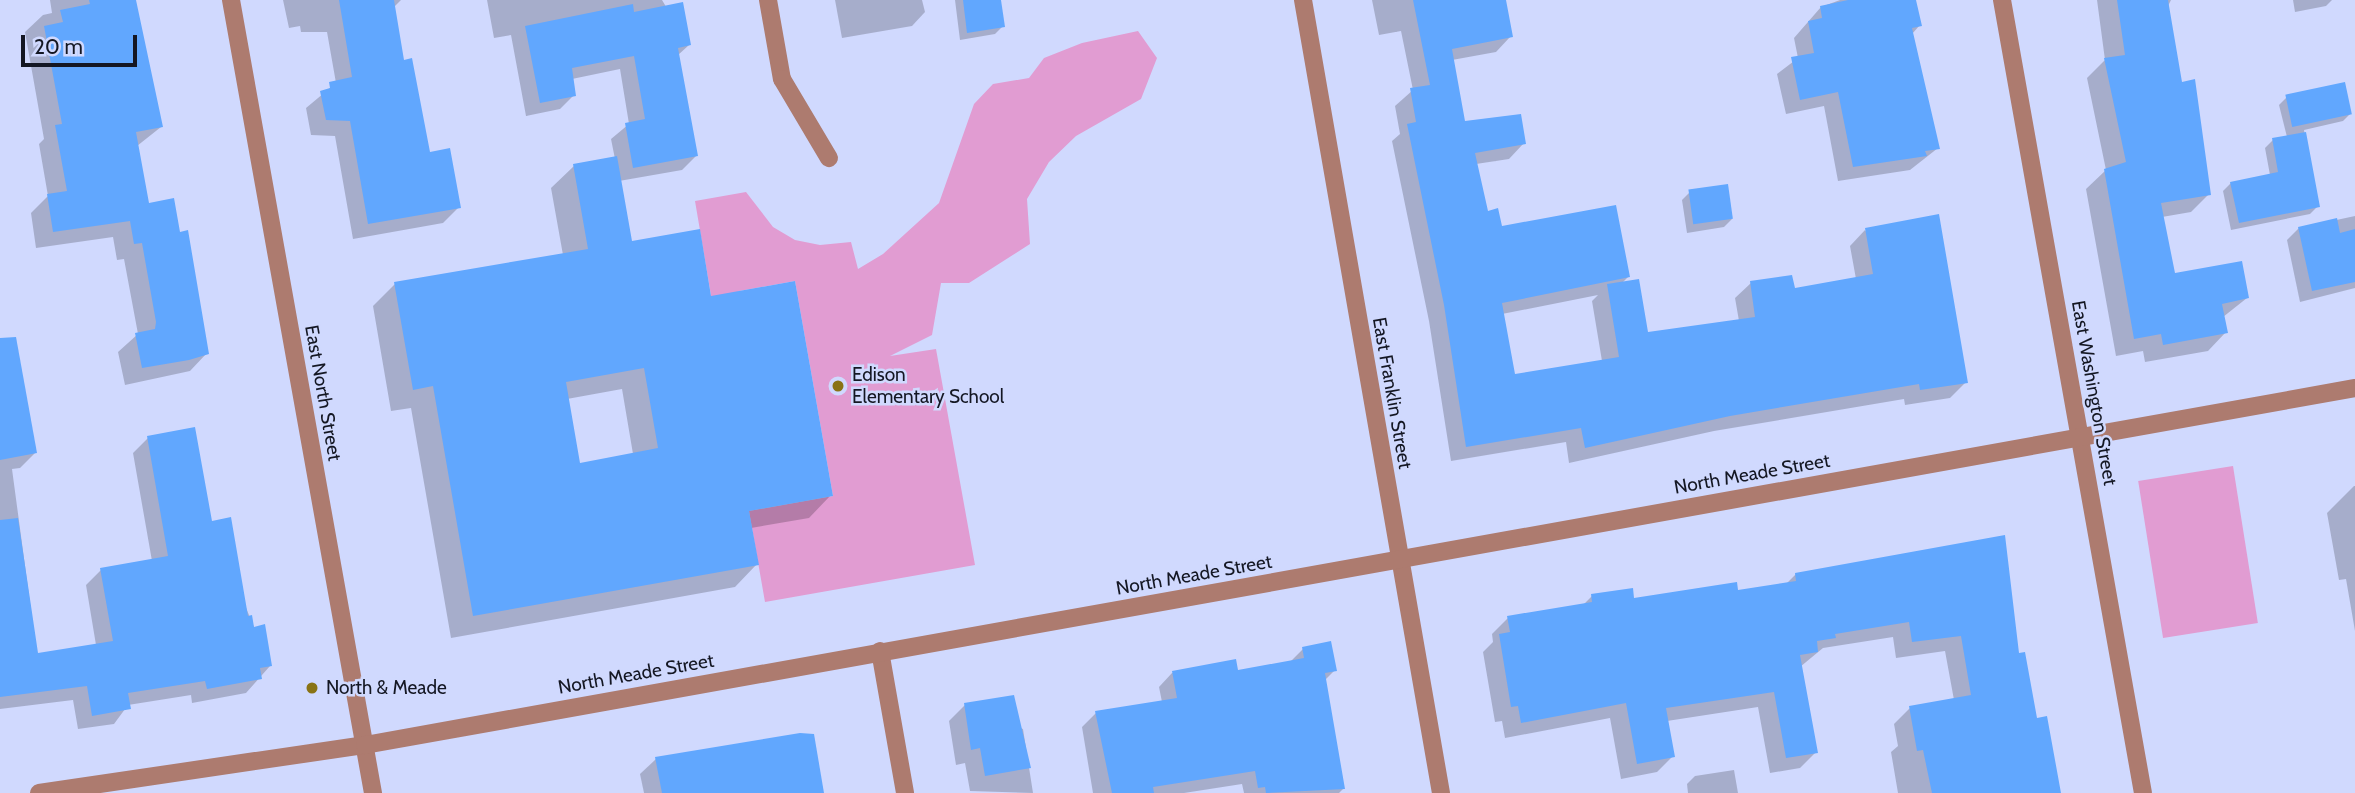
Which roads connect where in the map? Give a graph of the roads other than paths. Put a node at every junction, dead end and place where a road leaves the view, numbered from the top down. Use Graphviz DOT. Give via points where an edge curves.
graph roads {
  1 [pos="231,0"];
  2 [pos="768,0"];
  3 [pos="1303,0"];
  4 [pos="2002,0"];
  5 [pos="829,158"];
  6 [pos="2355,388"];
  7 [pos="2080,435"];
  8 [pos="1400,561"];
  9 [pos="880,651"];
  10 [pos="366,745"];
  11 [pos="39,793"];
  12 [pos="373,793"];
  13 [pos="905,793"];
  14 [pos="1441,793"];
  15 [pos="2143,793"];
  1 -- 10 [label="street, East North Street"];
  2 -- 5 [label="street" via="782,79"];
  3 -- 8 [label="street, East Franklin Street"];
  4 -- 7 [label="street, East Washington Street"];
  6 -- 7 [label="street, North Meade Street"];
  7 -- 8 [label="street, North Meade Street"];
  7 -- 15 [label="street, East Washington Street"];
  8 -- 9 [label="street, North Meade Street"];
  8 -- 14 [label="street, East Franklin Street"];
  9 -- 10 [label="street, North Meade Street"];
  9 -- 13 [label="street"];
  10 -- 11 [label="street, North Meade Street"];
  10 -- 12 [label="street, East North Street"];
}
